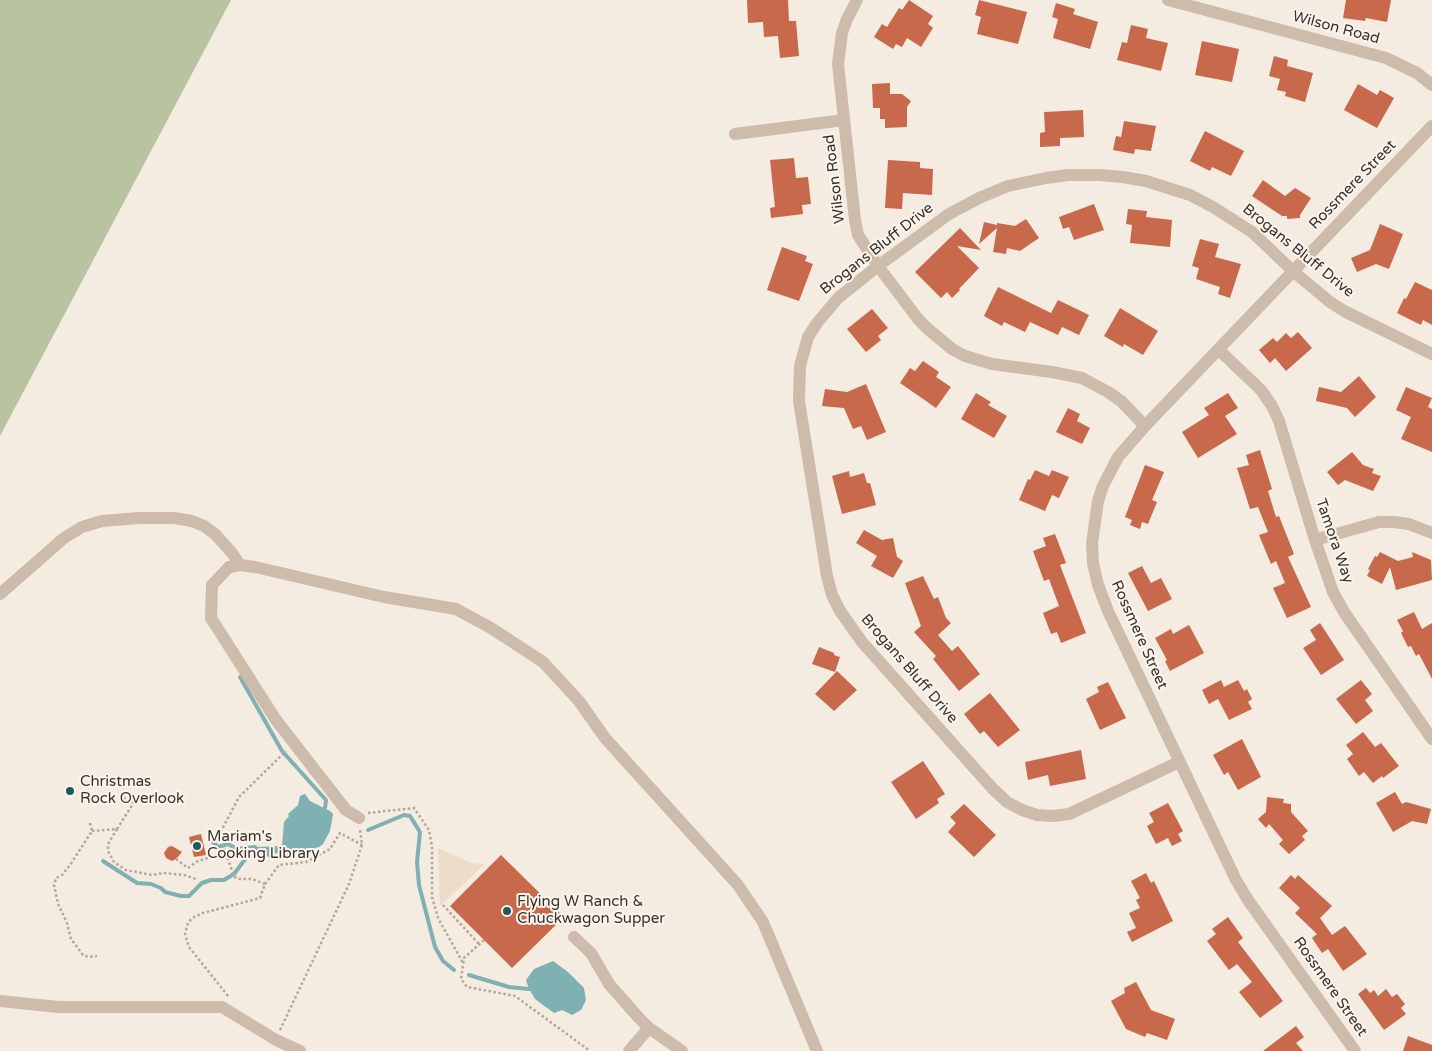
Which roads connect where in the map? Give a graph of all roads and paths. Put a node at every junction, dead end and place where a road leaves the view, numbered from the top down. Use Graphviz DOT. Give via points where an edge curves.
graph roads {
  1 [pos="857,0"];
  2 [pos="1168,0"];
  3 [pos="1432,85"];
  4 [pos="844,120"];
  5 [pos="1432,126"];
  6 [pos="736,134"];
  7 [pos="878,266"];
  8 [pos="1294,272"];
  9 [pos="1219,350"];
  10 [pos="1432,354"];
  11 [pos="1145,426"];
  12 [pos="1432,532"];
  13 [pos="1315,540"];
  14 [pos="240,565"];
  15 [pos="0,594"];
  16 [pos="1432,739"];
  17 [pos="282,755"];
  18 [pos="1179,762"];
  19 [pos="124,798"];
  20 [pos="359,818"];
  21 [pos="90,823"];
  22 [pos="117,829"];
  23 [pos="92,831"];
  24 [pos="362,846"];
  25 [pos="225,852"];
  26 [pos="176,859"];
  27 [pos="188,868"];
  28 [pos="190,877"];
  29 [pos="196,879"];
  30 [pos="265,884"];
  31 [pos="442,905"];
  32 [pos="574,937"];
  33 [pos="484,940"];
  34 [pos="479,944"];
  35 [pos="97,956"];
  36 [pos="463,964"];
  37 [pos="230,1000"];
  38 [pos="0,1001"];
  39 [pos="649,1028"];
  40 [pos="276,1040"];
  41 [pos="300,1051"];
  42 [pos="590,1051"];
  43 [pos="629,1051"];
  44 [pos="682,1051"];
  45 [pos="816,1051"];
  46 [pos="1355,1051"];
  1 -- 4 [label="street, Wilson Road" via="847,19 839,48"];
  2 -- 3 [label="street, Wilson Road" via="1386,58 1418,73"];
  4 -- 6 [label="street"];
  4 -- 7 [label="street, Wilson Road" via="858,235"];
  5 -- 8 [label="street, Rossmere Street"];
  7 -- 8 [label="street, Brogans Bluff Drive" via="948,214 1008,186 1068,175 1099,175 1146,181 1213,207 1252,232"];
  7 -- 11 [label="street, Wilson Road" via="918,319 952,349 992,364 1082,378 1121,401"];
  7 -- 18 [label="street, Brogans Bluff Drive" via="825,311 808,337 800,366 799,401 826,566 832,595 840,611 862,642 993,789 1022,810 1037,816 1069,814"];
  8 -- 9 [label="street, Rossmere Street"];
  8 -- 10 [label="street, Brogans Bluff Drive" via="1344,311"];
  9 -- 11 [label="street, Rossmere Street"];
  9 -- 13 [label="street, Tamora Way" via="1261,390 1272,406 1284,435"];
  11 -- 18 [label="street, Rossmere Street" via="1118,457 1103,486 1094,521 1093,563 1108,611"];
  12 -- 13 [label="street" via="1409,524 1379,522"];
  13 -- 16 [label="street, Tamora Way" via="1327,578 1344,612"];
  14 -- 15 [label="street" via="214,534 192,521 139,518 102,521 82,527 64,538"];
  14 -- 20 [label="street" via="229,567 212,585 211,618 276,720 346,810"];
  14 -- 45 [label="street" via="384,597 456,609 492,628 543,662 579,701 605,738 738,885 764,922"];
  17 -- 25 [label="path" via="240,797 219,836"];
  18 -- 46 [label="street, Rossmere Street" via="1248,900"];
  19 -- 22 [label="path" via="133,801"];
  20 -- 24 [label="path"];
  20 -- 36 [label="path" via="366,814 414,808 429,830 432,897 438,918"];
  21 -- 23 [label="path"];
  22 -- 23 [label="path"];
  22 -- 28 [label="path" via="108,844 108,851 114,862 126,870"];
  23 -- 35 [label="path" via="54,885 71,939 83,955"];
  24 -- 30 [label="path" via="340,833 330,849 306,862 279,865"];
  24 -- 40 [label="path" via="350,884"];
  25 -- 27 [label="path"];
  25 -- 30 [label="path" via="231,872 237,879 252,879"];
  26 -- 27 [label="path"];
  27 -- 28 [label="path"];
  28 -- 29 [label="path"];
  30 -- 37 [label="path" via="260,898 203,913 188,923 185,934 190,947"];
  31 -- 34 [label="path"];
  32 -- 39 [label="street" via="591,953 609,984"];
  33 -- 34 [label="path"];
  34 -- 36 [label="path" via="464,958"];
  36 -- 42 [label="path" via="460,979 467,987 515,996"];
  38 -- 40 [label="street" via="58,1007 222,1006"];
  39 -- 43 [label="street"];
  39 -- 44 [label="street"];
  40 -- 41 [label="street"];
}
